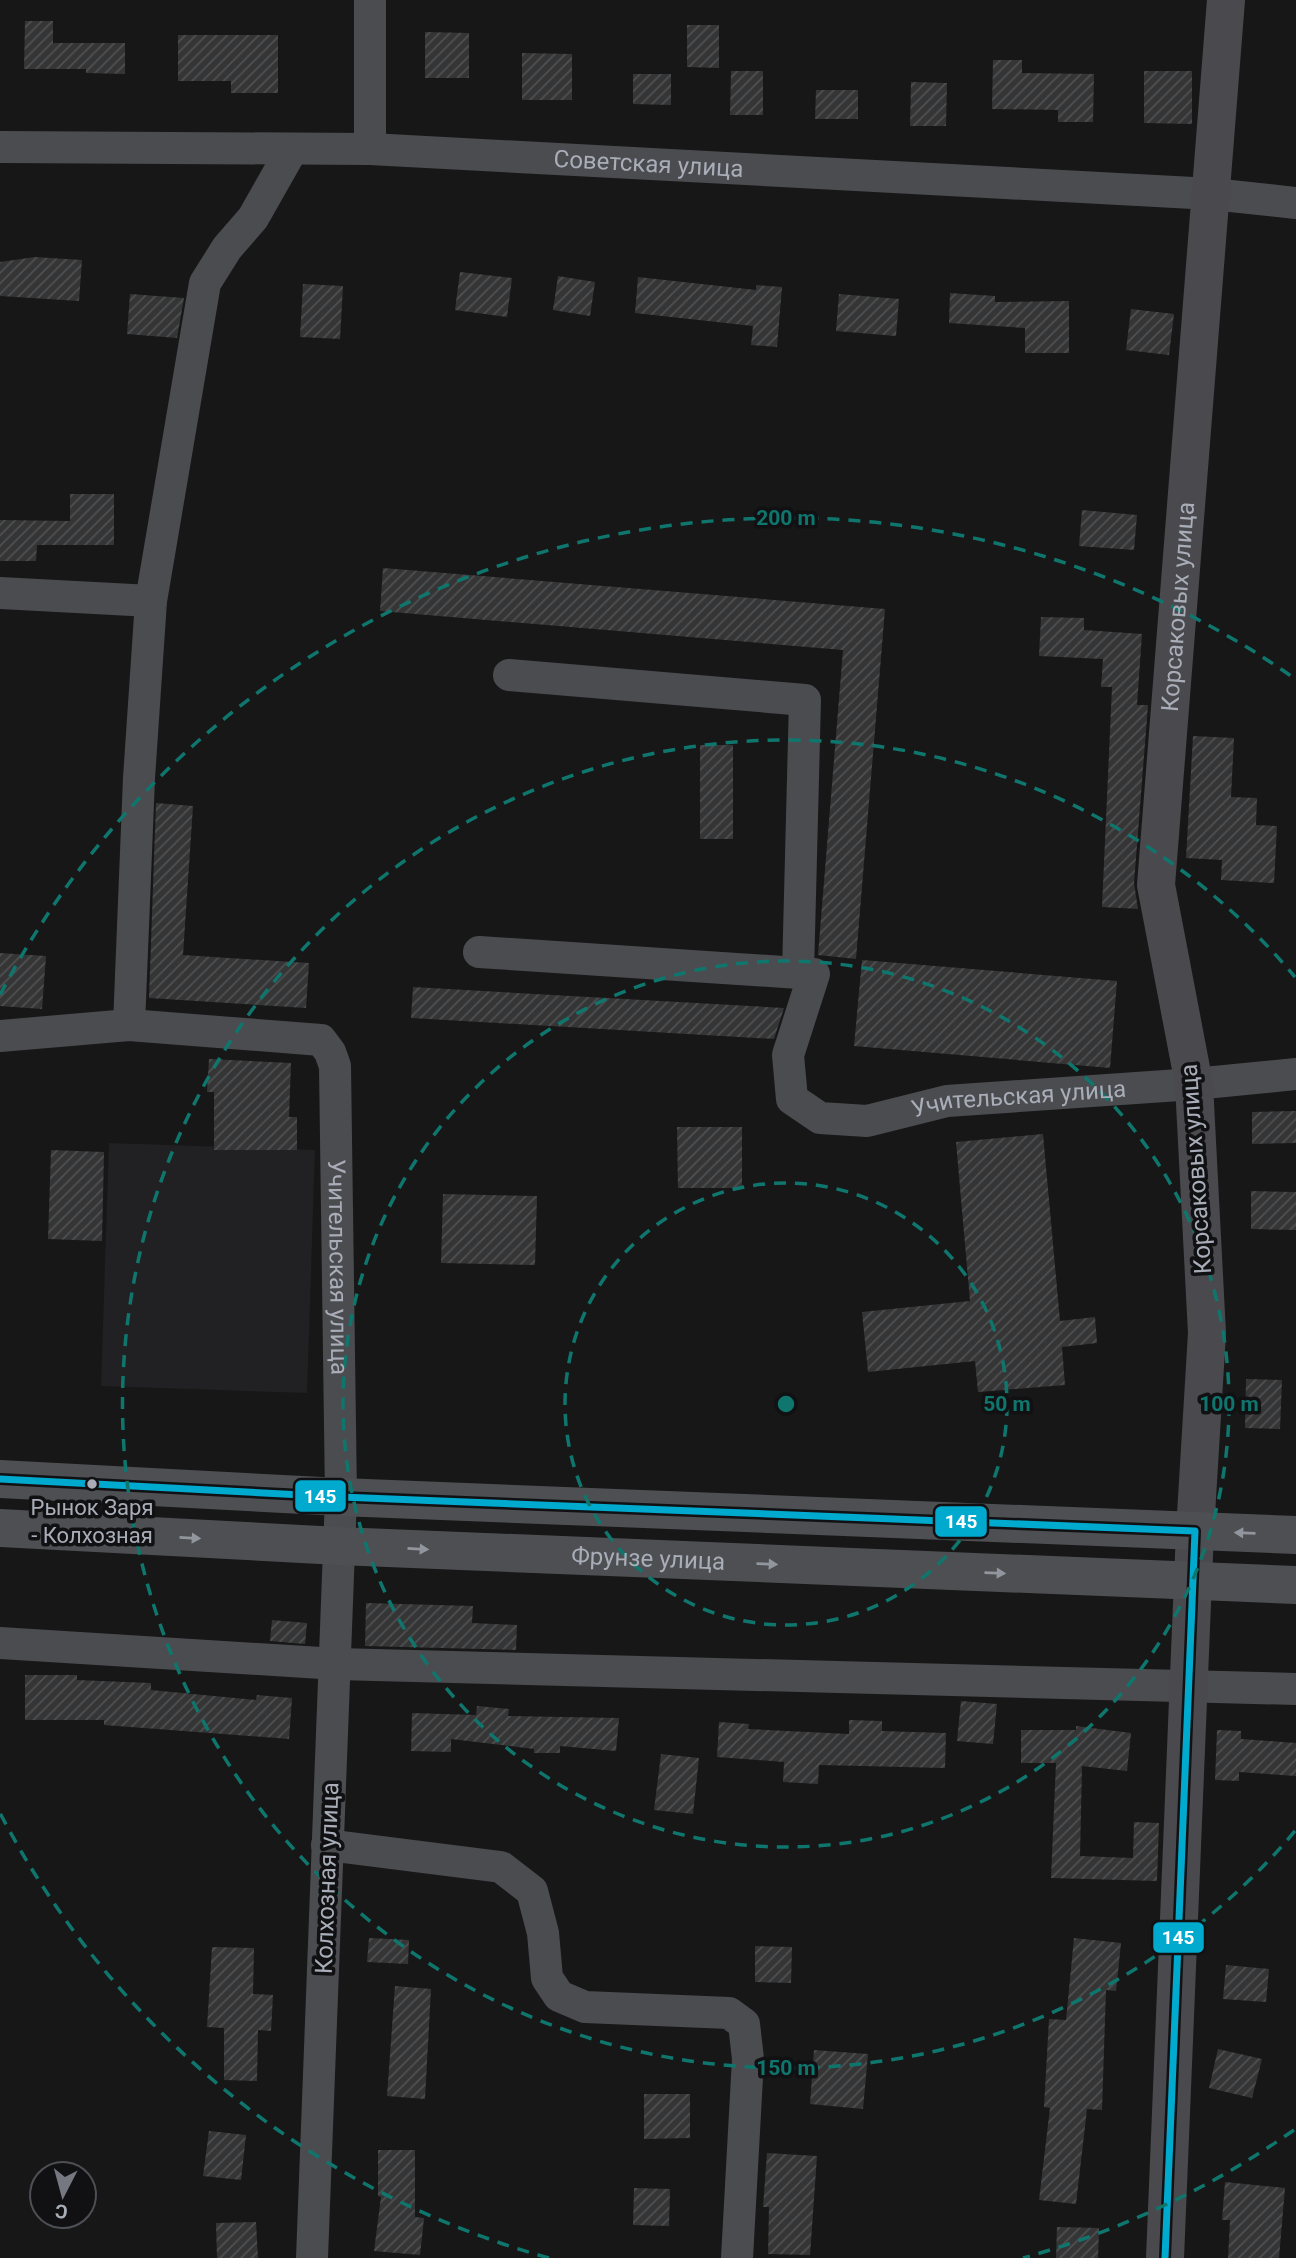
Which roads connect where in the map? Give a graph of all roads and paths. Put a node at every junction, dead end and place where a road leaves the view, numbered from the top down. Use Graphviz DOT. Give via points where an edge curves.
graph roads {
  1 [pos="370,0"];
  2 [pos="1226,0"];
  3 [pos="0,147"];
  4 [pos="370,149"];
  5 [pos="291,151"];
  6 [pos="1212,194"];
  7 [pos="1296,203"];
  8 [pos="0,593"];
  9 [pos="151,601"];
  10 [pos="509,675"];
  11 [pos="479,952"];
  12 [pos="798,973"];
  13 [pos="129,1026"];
  14 [pos="0,1036"];
  15 [pos="1296,1074"];
  16 [pos="1195,1084"];
  17 [pos="0,1479"];
  18 [pos="341,1497"];
  19 [pos="0,1528"];
  20 [pos="1195,1531"];
  21 [pos="1296,1535"];
  22 [pos="340,1546"];
  23 [pos="1193,1580"];
  24 [pos="1296,1585"];
  25 [pos="0,1643"];
  26 [pos="337,1664"];
  27 [pos="1188,1686"];
  28 [pos="1296,1689"];
  29 [pos="327,1845"];
  30 [pos="312,2258"];
  31 [pos="737,2258"];
  32 [pos="1165,2258"];
  1 -- 4 [label="street"];
  2 -- 6 [label="street, Корсаковых улица"];
  3 -- 5 [label="street, Советская улица"];
  4 -- 5 [label="street, Советская улица"];
  4 -- 6 [label="street, Советская улица"];
  5 -- 9 [label="street" via="254,218 227,248 205,283"];
  6 -- 7 [label="street, Советская улица"];
  6 -- 16 [label="street, Корсаковых улица" via="1156,885"];
  8 -- 9 [label="street"];
  9 -- 13 [label="street"];
  10 -- 12 [label="street" via="805,700"];
  11 -- 12 [label="street"];
  12 -- 16 [label="street, Учительская улица" via="814,974 788,1055 792,1099 820,1118 867,1121 947,1101"];
  13 -- 14 [label="street"];
  13 -- 18 [label="street, Учительская улица" via="321,1040 330,1052 336,1095"];
  15 -- 16 [label="street, Учительская улица"];
  16 -- 20 [label="street, Корсаковых улица" via="1206,1333"];
  17 -- 18 [label="main road, Фрунзе улица"];
  18 -- 20 [label="main road, Фрунзе улица"];
  18 -- 22 [label="street, Колхозная улица"];
  19 -- 22 [label="main road, Фрунзе улица, one-way"];
  21 -- 20 [label="main road, Фрунзе улица, one-way"];
  20 -- 23 [label="street, Корсаковых улица"];
  22 -- 23 [label="main road, Фрунзе улица, one-way"];
  22 -- 26 [label="street, Колхозная улица"];
  23 -- 24 [label="main road, Фрунзе улица"];
  23 -- 27 [label="street, Корсаковых улица"];
  25 -- 26 [label="street"];
  26 -- 27 [label="street"];
  26 -- 29 [label="street, Колхозная улица"];
  27 -- 28 [label="street"];
  27 -- 32 [label="street, Корсаковых улица"];
  29 -- 30 [label="street, Колхозная улица"];
  29 -- 31 [label="street" via="501,1867 532,1891 543,1933 547,1978 559,1996 584,2007 729,2013 744,2024 748,2059"];
}
